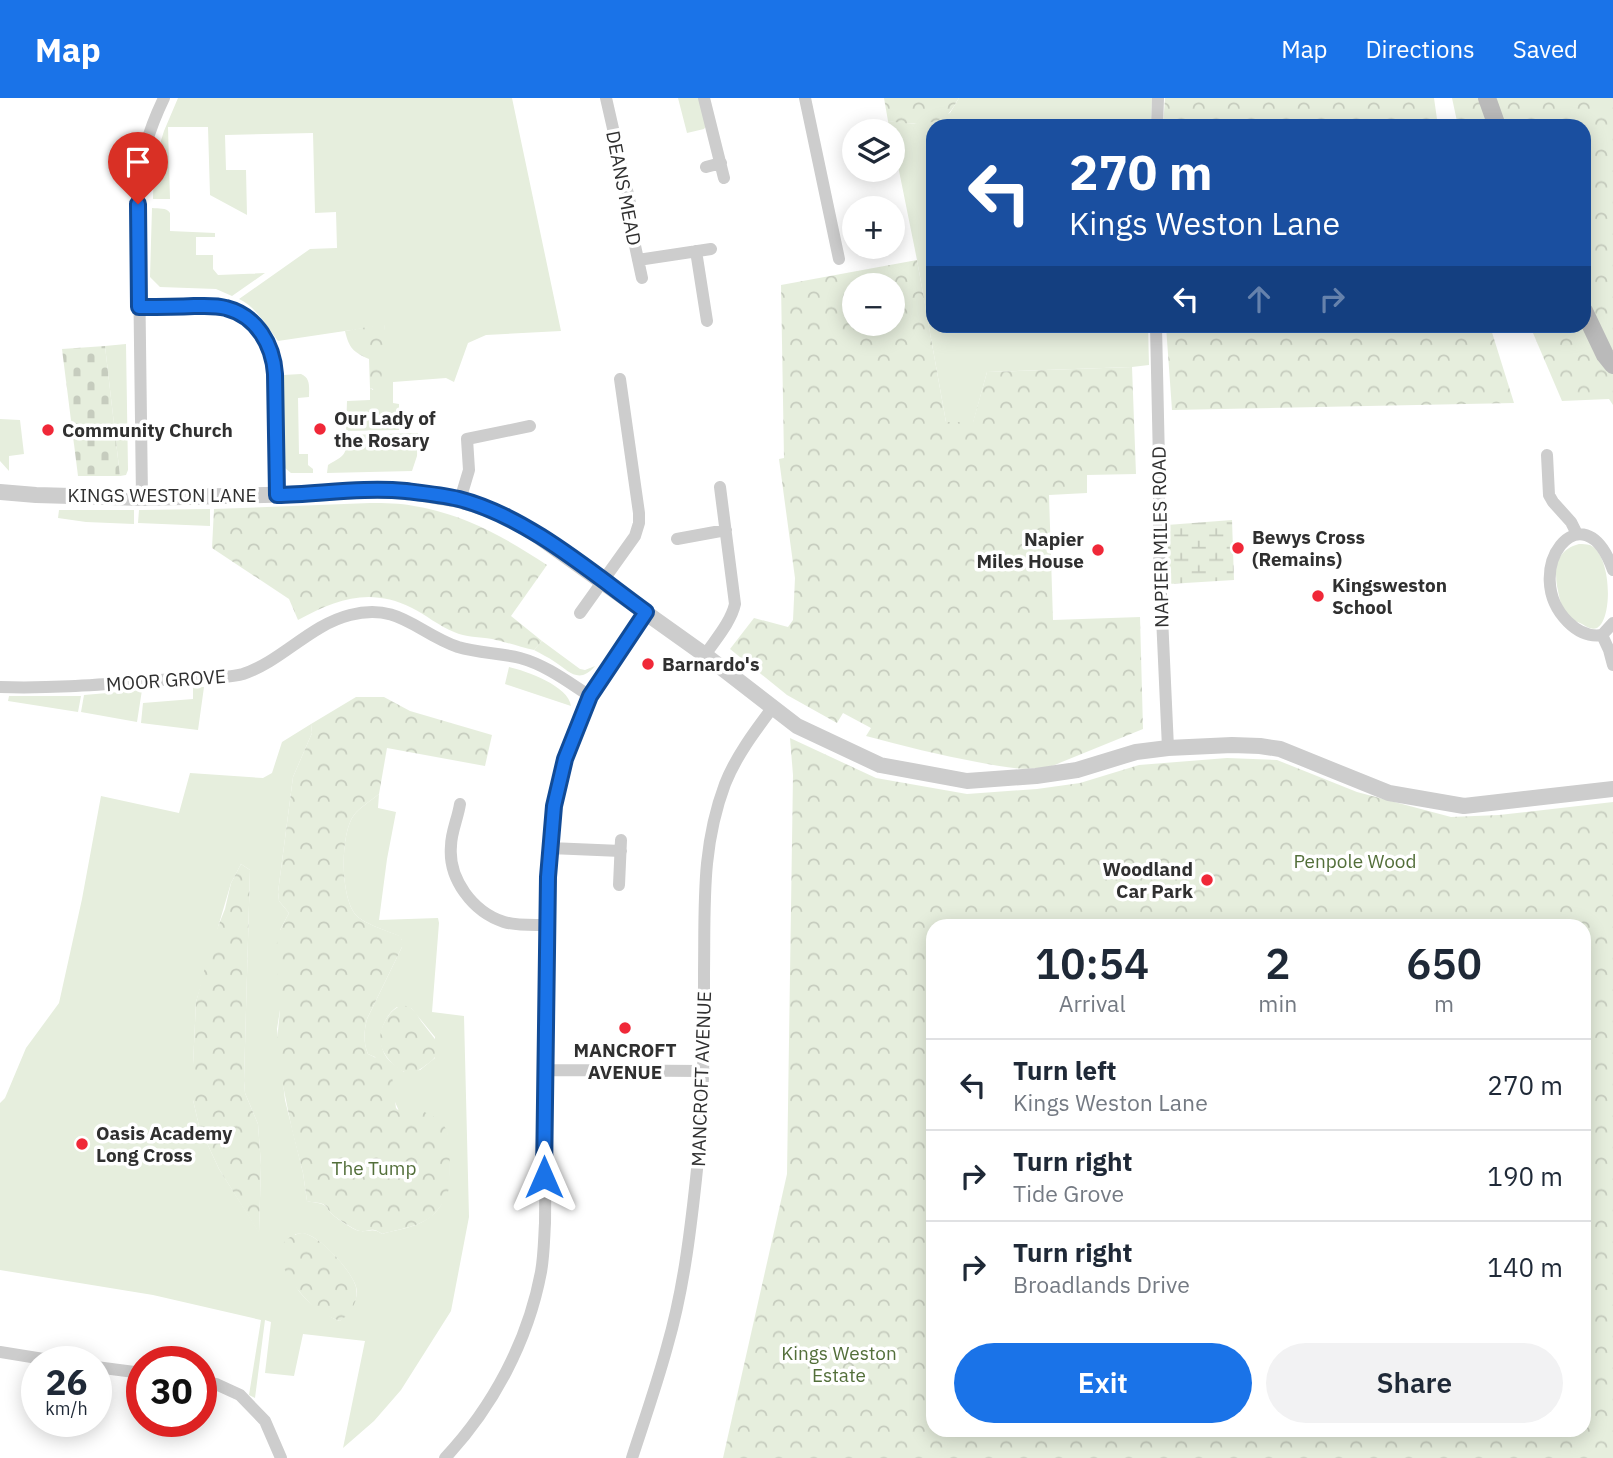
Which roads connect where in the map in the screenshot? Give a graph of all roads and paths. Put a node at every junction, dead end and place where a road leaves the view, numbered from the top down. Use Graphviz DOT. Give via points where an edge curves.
graph roads {
  1 [pos="164,98"];
  2 [pos="606,98"];
  3 [pos="705,98"];
  4 [pos="805,98"];
  5 [pos="1158,98"];
  6 [pos="1487,98"];
  7 [pos="1157,119"];
  8 [pos="1494,119"];
  9 [pos="721,163"];
  10 [pos="706,167"];
  11 [pos="724,178"];
  12 [pos="711,249"];
  13 [pos="696,251"];
  14 [pos="839,259"];
  15 [pos="638,260"];
  16 [pos="642,278"];
  17 [pos="139,307"];
  18 [pos="707,321"];
  19 [pos="1591,326"];
  20 [pos="1156,333"];
  21 [pos="1613,365"];
  22 [pos="620,379"];
  23 [pos="530,426"];
  24 [pos="1547,455"];
  25 [pos="720,487"];
  26 [pos="0,492"];
  27 [pos="277,495"];
  28 [pos="142,498"];
  29 [pos="460,500"];
  30 [pos="726,530"];
  31 [pos="1577,534"];
  32 [pos="677,539"];
  33 [pos="1613,570"];
  34 [pos="603,581"];
  35 [pos="646,612"];
  36 [pos="580,613"];
  37 [pos="1613,623"];
  38 [pos="1602,635"];
  39 [pos="705,655"];
  40 [pos="1613,665"];
  41 [pos="0,687"];
  42 [pos="590,696"];
  43 [pos="773,708"];
  44 [pos="1168,748"];
  45 [pos="1613,789"];
  46 [pos="460,804"];
  47 [pos="550,848"];
  48 [pos="619,885"];
  49 [pos="547,925"];
  50 [pos="546,1070"];
  51 [pos="704,1071"];
  52 [pos="0,1352"];
  53 [pos="21,1355"];
  54 [pos="217,1384"];
  55 [pos="281,1458"];
  56 [pos="445,1458"];
  57 [pos="632,1458"];
  1 -- 17 [label="street" via="139,174"];
  2 -- 15 [label="street, DEANS MEAD"];
  3 -- 9 [label="street"];
  4 -- 14 [label="street"];
  5 -- 7 [label="street"];
  6 -- 8 [label="main road"];
  9 -- 10 [label="street"];
  9 -- 11 [label="street"];
  12 -- 13 [label="street"];
  13 -- 15 [label="street"];
  13 -- 18 [label="street"];
  15 -- 16 [label="street, DEANS MEAD"];
  17 -- 27 [label="street" via="227,308 249,320 263,335 275,374"];
  17 -- 28 [label="street"];
  19 -- 21 [label="main road"];
  20 -- 44 [label="street, NAPIER MILES ROAD"];
  22 -- 34 [label="street" via="628,394 639,523 629,546"];
  23 -- 29 [label="street" via="467,439 469,470"];
  24 -- 31 [label="street" via="1549,495"];
  25 -- 30 [label="street"];
  26 -- 28 [label="street, KINGS WESTON LANE"];
  27 -- 28 [label="street, KINGS WESTON LANE"];
  27 -- 29 [label="street, KINGS WESTON LANE" via="369,490"];
  29 -- 34 [label="street, KINGS WESTON LANE" via="524,526"];
  30 -- 32 [label="street"];
  30 -- 39 [label="street" via="735,604"];
  31 -- 33 [label="street" via="1602,546"];
  31 -- 38 [label="street" via="1567,537 1555,553 1549,573 1552,597 1572,626 1589,635"];
  34 -- 35 [label="street, KINGS WESTON LANE"];
  34 -- 36 [label="street"];
  35 -- 39 [label="street, KINGS WESTON LANE"];
  35 -- 42 [label="street"];
  37 -- 38 [label="street"];
  38 -- 40 [label="street"];
  39 -- 43 [label="street, KINGS WESTON LANE"];
  41 -- 42 [label="street, MOOR GROVE" via="77,687 242,674 322,626 376,611 400,617 455,646 534,663"];
  42 -- 47 [label="street" via="559,782"];
  43 -- 44 [label="street, KINGS WESTON LANE" via="797,726 880,765 967,781 1077,770 1136,752"];
  43 -- 51 [label="street, MANCROFT AVENUE" via="727,781 710,832 705,881"];
  44 -- 45 [label="street, KINGS WESTON LANE" via="1232,745 1280,749 1389,793 1464,806"];
  46 -- 49 [label="street" via="451,856 466,895 505,922"];
  47 -- 48 [label="street" via="621,845"];
  47 -- 49 [label="street"];
  49 -- 50 [label="street"];
  50 -- 51 [label="street"];
  50 -- 56 [label="street" via="544,1248 536,1291 501,1382"];
  51 -- 57 [label="street, MANCROFT AVENUE" via="684,1272 668,1345"];
  52 -- 53 [label="street"];
  54 -- 55 [label="street" via="240,1395 265,1421"];
}
